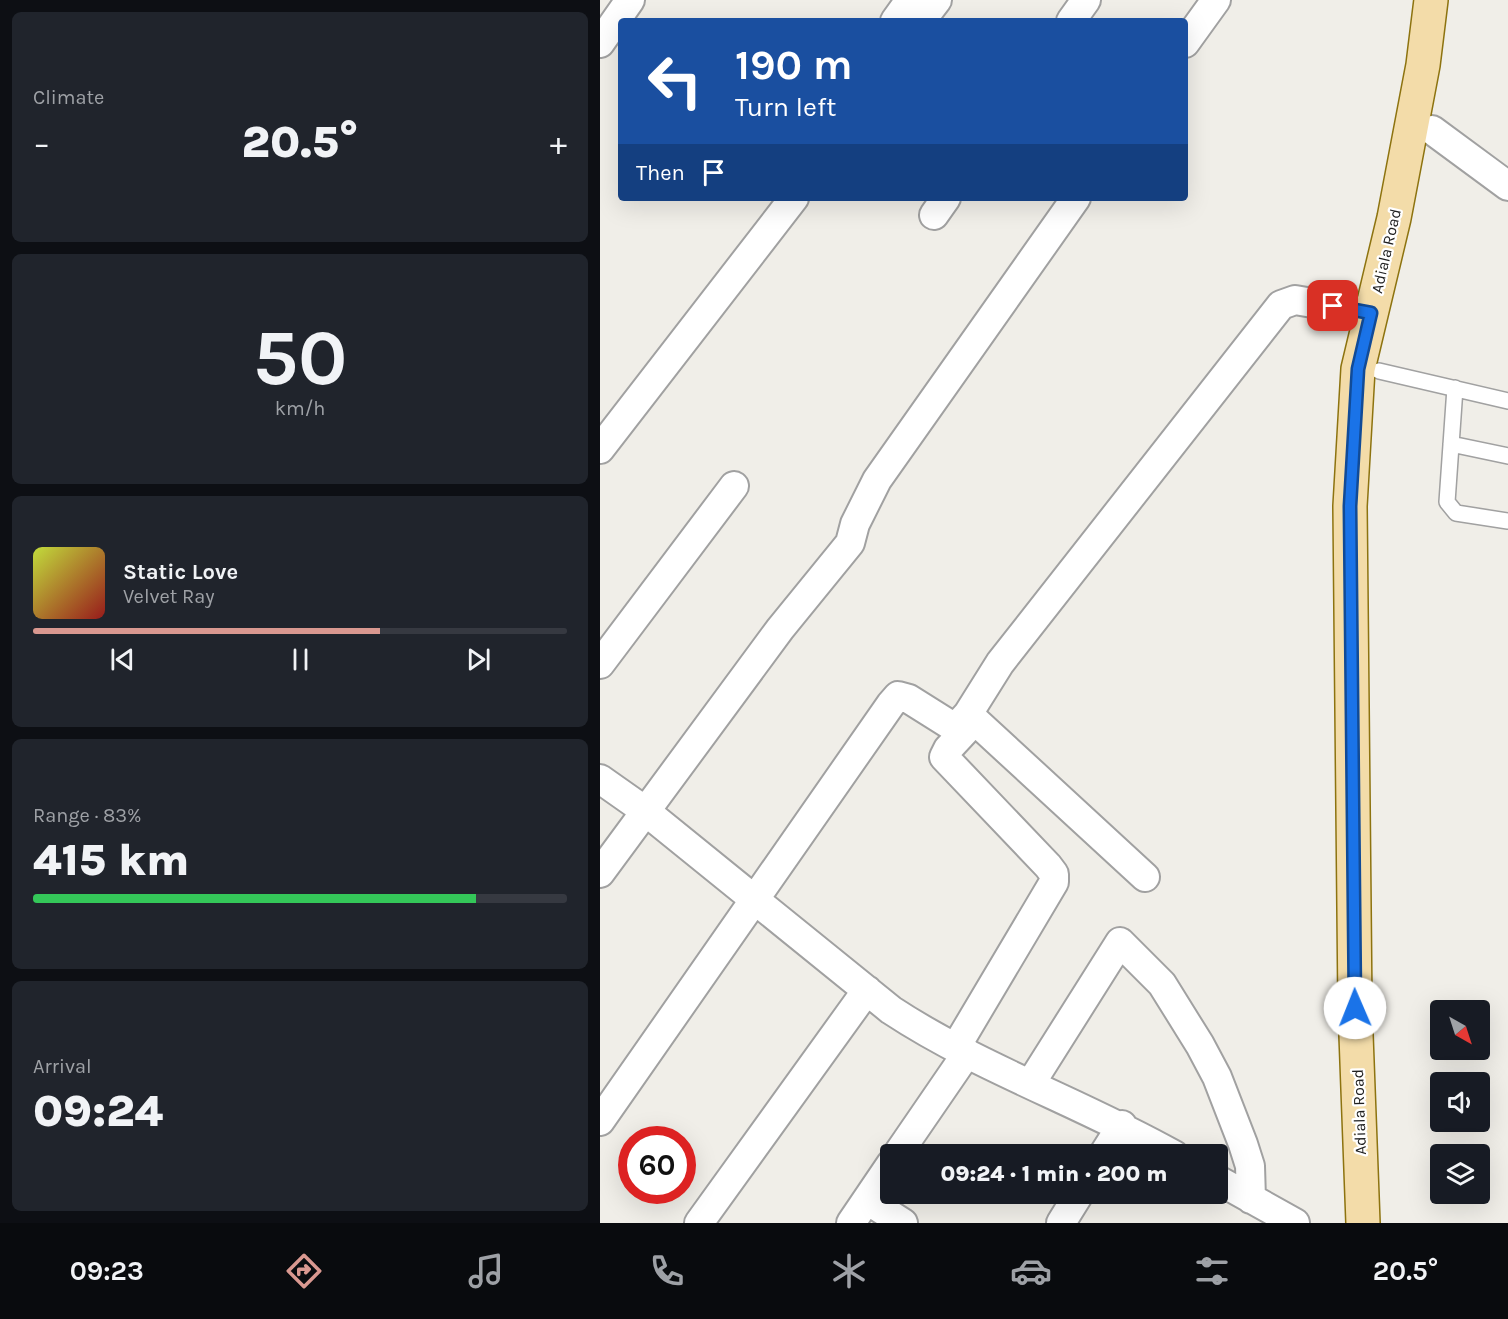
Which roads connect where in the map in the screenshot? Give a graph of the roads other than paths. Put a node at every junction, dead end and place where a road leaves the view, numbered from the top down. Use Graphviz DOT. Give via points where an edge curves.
graph roads {
  1 [pos="630,0"];
  2 [pos="910,0"];
  3 [pos="937,0"];
  4 [pos="1086,0"];
  5 [pos="1216,0"];
  6 [pos="1431,0"];
  7 [pos="1452,0"];
  8 [pos="897,18"];
  9 [pos="923,18"];
  10 [pos="1073,18"];
  11 [pos="1188,39"];
  12 [pos="600,43"];
  13 [pos="1432,130"];
  14 [pos="1508,186"];
  15 [pos="768,201"];
  16 [pos="792,201"];
  17 [pos="1074,201"];
  18 [pos="1371,313"];
  19 [pos="690,334"];
  20 [pos="1379,371"];
  21 [pos="1455,388"];
  22 [pos="1508,401"];
  23 [pos="1451,444"];
  24 [pos="600,449"];
  25 [pos="1508,456"];
  26 [pos="734,486"];
  27 [pos="1508,521"];
  28 [pos="600,664"];
  29 [pos="972,717"];
  30 [pos="600,779"];
  31 [pos="644,810"];
  32 [pos="600,873"];
  33 [pos="1145,877"];
  34 [pos="755,900"];
  35 [pos="867,990"];
  36 [pos="961,1050"];
  37 [pos="1031,1083"];
  38 [pos="600,1121"];
  39 [pos="1122,1125"];
  40 [pos="904,1144"];
  41 [pos="1110,1144"];
  42 [pos="1155,1144"];
  43 [pos="880,1180"];
  44 [pos="1228,1185"];
  45 [pos="1251,1198"];
  46 [pos="1073,1204"];
  47 [pos="859,1212"];
  48 [pos="699,1223"];
  49 [pos="903,1223"];
  50 [pos="1061,1223"];
  51 [pos="1295,1223"];
  52 [pos="1363,1223"];
  53 [pos="1384,1223"];
  1 -- 12 [label="street"];
  2 -- 8 [label="street"];
  3 -- 9 [label="street"];
  4 -- 10 [label="street"];
  5 -- 11 [label="street"];
  6 -- 18 [label="main road, Adiala Road" via="1423,65 1396,206"];
  7 -- 13 [label="main road, Adiala Road"];
  13 -- 14 [label="street"];
  13 -- 20 [label="main road, Adiala Road"];
  15 -- 19 [label="street"];
  16 -- 19 [label="street"];
  17 -- 31 [label="street" via="878,480 855,524 850,543"];
  18 -- 29 [label="street" via="1295,300 1281,305 1000,663"];
  18 -- 52 [label="main road, Adiala Road" via="1358,369 1350,506 1355,1008"];
  19 -- 24 [label="street"];
  20 -- 21 [label="lane"];
  20 -- 53 [label="main road, Adiala Road" via="1371,506 1376,1007"];
  21 -- 22 [label="lane"];
  21 -- 23 [label="lane"];
  23 -- 25 [label="lane"];
  23 -- 27 [label="lane" via="1447,502 1456,513"];
  26 -- 28 [label="street"];
  29 -- 33 [label="street"];
  29 -- 34 [label="street" via="952,726 898,696"];
  29 -- 36 [label="street" via="944,757 1048,866 1054,882"];
  30 -- 31 [label="street"];
  31 -- 32 [label="street"];
  31 -- 34 [label="street"];
  34 -- 35 [label="street"];
  34 -- 38 [label="street"];
  35 -- 36 [label="street" via="927,1034"];
  35 -- 48 [label="street"];
  36 -- 37 [label="street"];
  36 -- 40 [label="street"];
  37 -- 39 [label="street"];
  37 -- 45 [label="street" via="1120,942 1162,984 1217,1077 1250,1166"];
  39 -- 41 [label="street"];
  39 -- 42 [label="street"];
  43 -- 47 [label="street"];
  44 -- 45 [label="street"];
  45 -- 51 [label="street"];
  46 -- 50 [label="street"];
  47 -- 49 [label="street"];
}
